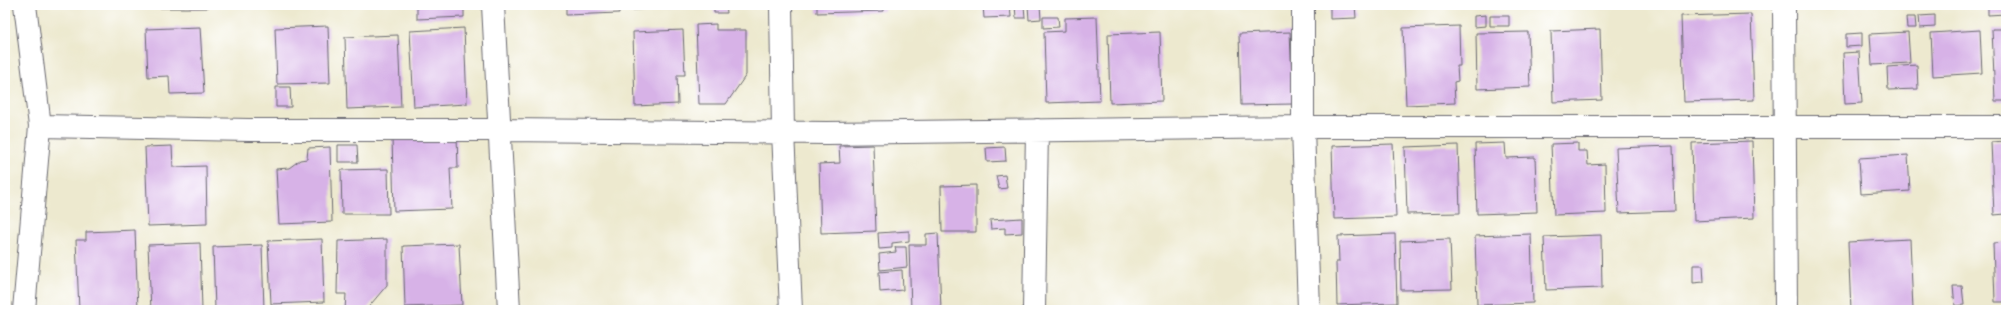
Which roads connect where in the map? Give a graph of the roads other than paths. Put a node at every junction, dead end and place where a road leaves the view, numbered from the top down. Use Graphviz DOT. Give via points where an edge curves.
graph roads {
  1 [pos="25,5"];
  2 [pos="493,5"];
  3 [pos="781,5"];
  4 [pos="1303,5"];
  5 [pos="1784,5"];
  6 [pos="40,126"];
  7 [pos="1303,126"];
  8 [pos="1786,127"];
  9 [pos="2006,127"];
  10 [pos="499,130"];
  11 [pos="1037,130"];
  12 [pos="783,132"];
  13 [pos="24,310"];
  14 [pos="510,310"];
  15 [pos="791,310"];
  16 [pos="1034,310"];
  17 [pos="1309,310"];
  18 [pos="1786,310"];
  1 -- 6 [label="street"];
  2 -- 10 [label="street"];
  3 -- 12 [label="street"];
  4 -- 7 [label="street"];
  5 -- 8 [label="street"];
  6 -- 10 [label="street" via="249,130"];
  6 -- 13 [label="street"];
  7 -- 8 [label="street"];
  7 -- 11 [label="street"];
  7 -- 17 [label="street"];
  8 -- 9 [label="street"];
  8 -- 18 [label="street"];
  10 -- 12 [label="street"];
  10 -- 14 [label="street"];
  11 -- 12 [label="street"];
  11 -- 16 [label="street"];
  12 -- 15 [label="street"];
}
